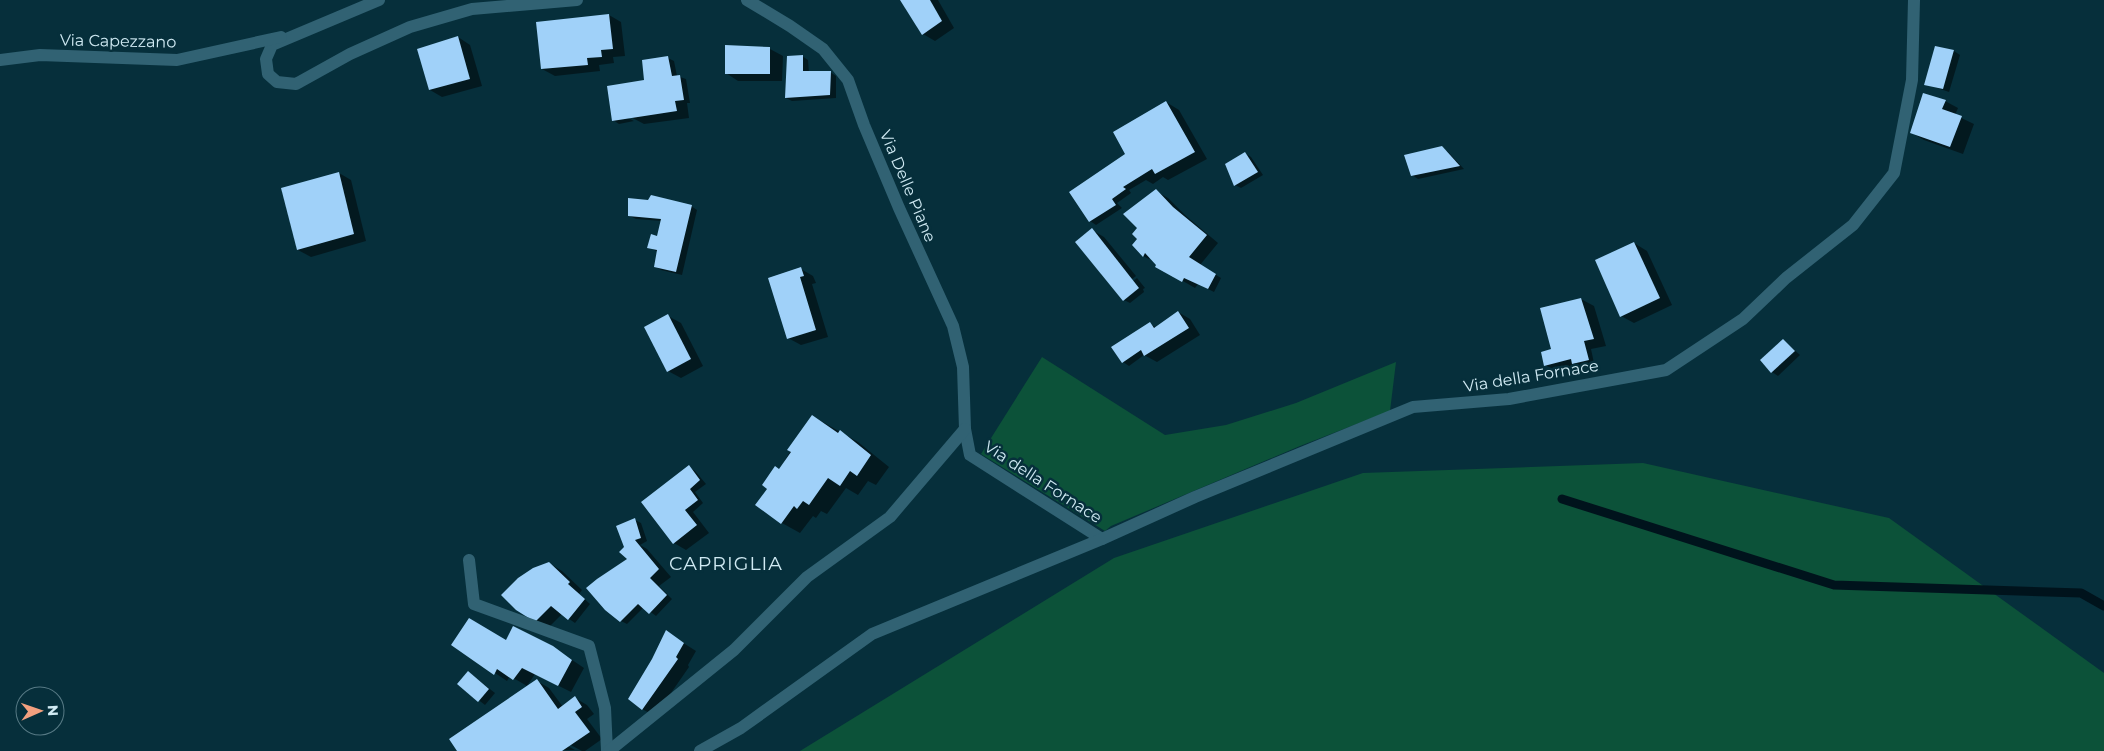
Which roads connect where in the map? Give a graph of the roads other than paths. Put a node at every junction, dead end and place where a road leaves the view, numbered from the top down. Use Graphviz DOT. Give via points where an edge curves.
graph roads {
  1 [pos="379,0"];
  2 [pos="577,0"];
  3 [pos="747,0"];
  4 [pos="1914,0"];
  5 [pos="294,34"];
  6 [pos="0,60"];
  7 [pos="964,429"];
  8 [pos="1102,539"];
  9 [pos="469,560"];
  10 [pos="608,751"];
  11 [pos="700,751"];
  1 -- 5 [label="street"];
  2 -- 5 [label="street" via="472,9 410,27 350,54 296,84 278,82 268,74 266,59 272,45"];
  3 -- 7 [label="street, Via Delle Piane" via="823,49 848,80 864,126 953,326 963,367"];
  4 -- 8 [label="street, Via della Fornace" via="1912,80 1894,173 1853,225 1786,278 1743,319 1674,365 1666,370 1509,399 1413,407"];
  5 -- 6 [label="street, Via Capezzano" via="177,60 40,55"];
  7 -- 8 [label="street, Via della Fornace" via="970,455"];
  7 -- 10 [label="street" via="890,517 808,577 734,650"];
  8 -- 11 [label="street" via="872,634 741,728"];
  9 -- 10 [label="street" via="474,604 588,646 605,708"];
}
